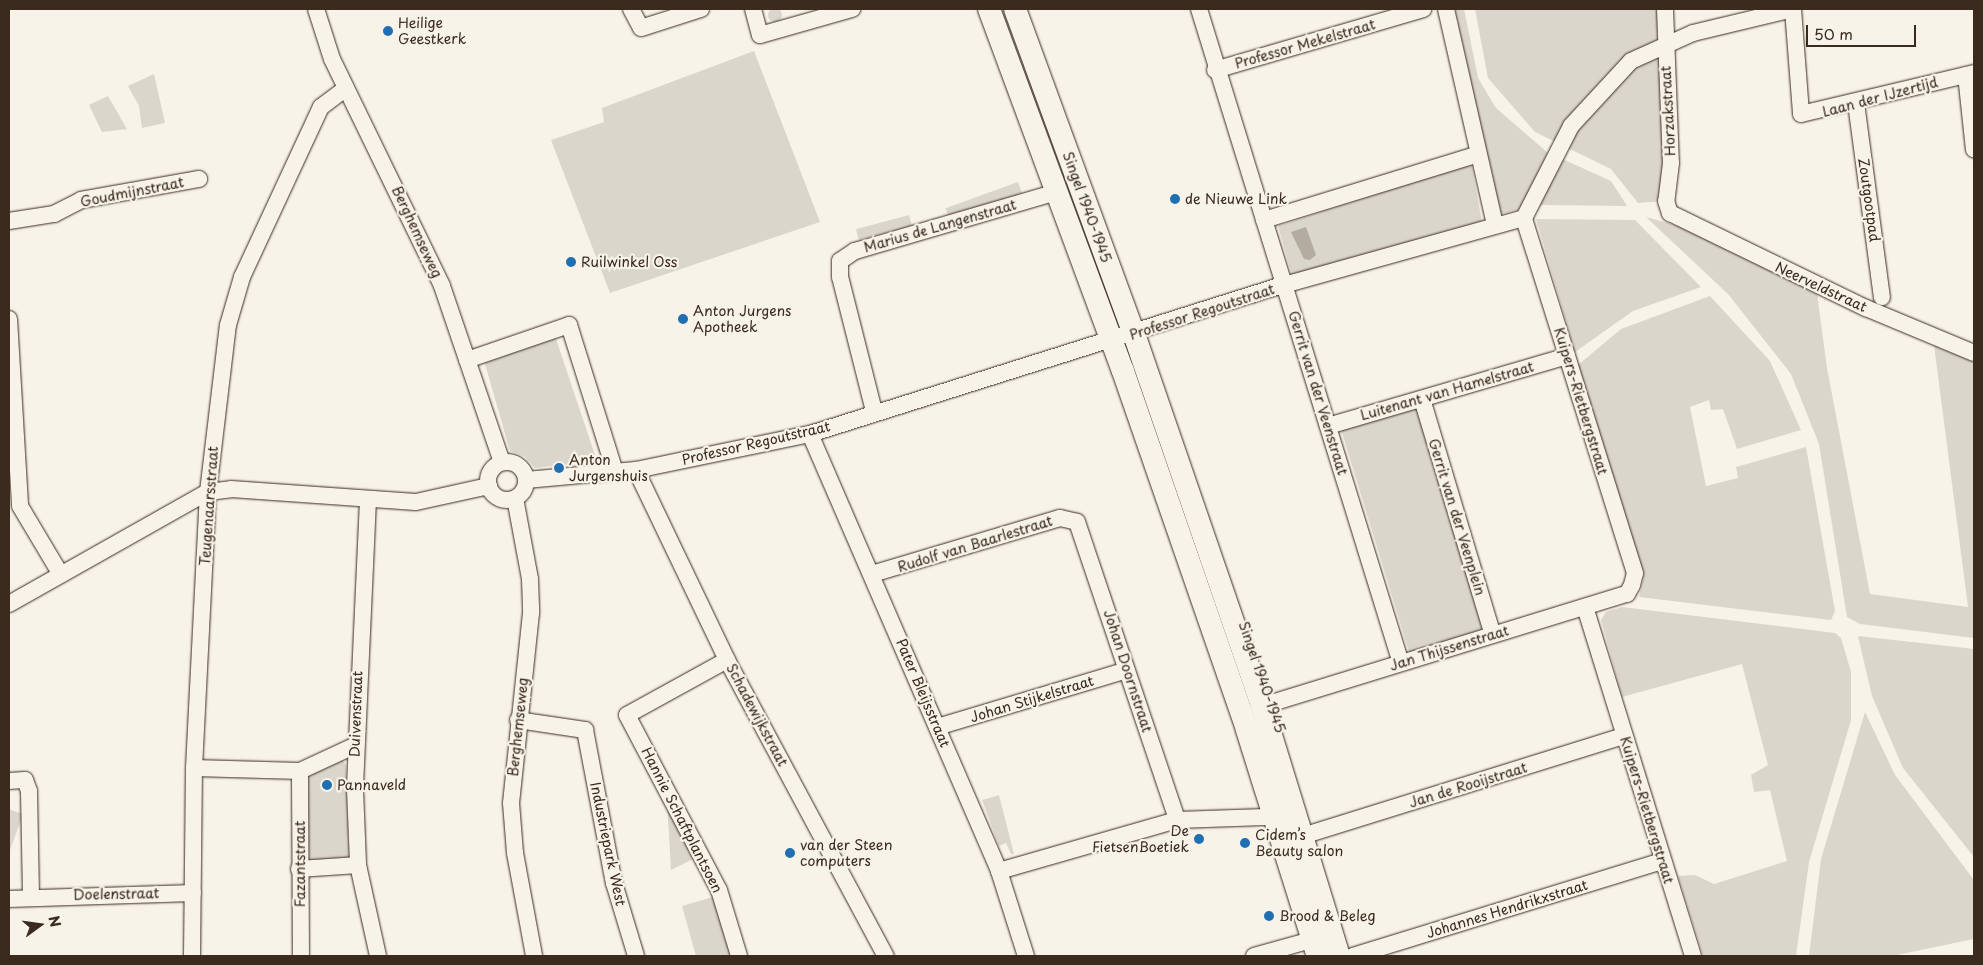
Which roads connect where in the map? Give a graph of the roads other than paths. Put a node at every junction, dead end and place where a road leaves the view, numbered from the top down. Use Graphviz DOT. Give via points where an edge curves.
graph roads {
  1 [pos="316,9"];
  2 [pos="631,9"];
  3 [pos="701,9"];
  4 [pos="753,9"];
  5 [pos="852,9"];
  6 [pos="979,9"];
  7 [pos="989,9"];
  8 [pos="1014,9"];
  9 [pos="1025,9"];
  10 [pos="1199,9"];
  11 [pos="1423,9"];
  12 [pos="1446,9"];
  13 [pos="1665,9"];
  14 [pos="1793,9"];
  15 [pos="1665,44"];
  16 [pos="1216,70"];
  17 [pos="1970,74"];
  18 [pos="346,88"];
  19 [pos="1856,103"];
  20 [pos="1974,150"];
  21 [pos="1478,154"];
  22 [pos="199,179"];
  23 [pos="1047,196"];
  24 [pos="1670,213"];
  25 [pos="1524,218"];
  26 [pos="9,220"];
  27 [pos="1264,220"];
  28 [pos="1494,225"];
  29 [pos="1085,268"];
  30 [pos="1284,285"];
  31 [pos="1882,297"];
  32 [pos="9,319"];
  33 [pos="1138,333"];
  34 [pos="1113,341"];
  35 [pos="1974,353"];
  36 [pos="1567,356"];
  37 [pos="467,360"];
  38 [pos="12,374"];
  39 [pos="1422,400"];
  40 [pos="874,411"];
  41 [pos="1328,426"];
  42 [pos="810,434"];
  43 [pos="502,462"];
  44 [pos="636,470"];
  45 [pos="615,472"];
  46 [pos="526,480"];
  47 [pos="489,486"];
  48 [pos="208,492"];
  49 [pos="514,498"];
  50 [pos="368,500"];
  51 [pos="14,509"];
  52 [pos="1077,522"];
  53 [pos="60,573"];
  54 [pos="872,574"];
  55 [pos="1632,585"];
  56 [pos="10,601"];
  57 [pos="1584,607"];
  58 [pos="1493,635"];
  59 [pos="727,660"];
  60 [pos="1402,663"];
  61 [pos="1127,670"];
  62 [pos="1266,704"];
  63 [pos="518,720"];
  64 [pos="937,727"];
  65 [pos="1624,736"];
  66 [pos="354,746"];
  67 [pos="194,768"];
  68 [pos="300,771"];
  69 [pos="9,781"];
  70 [pos="1263,782"];
  71 [pos="1265,817"];
  72 [pos="1177,820"];
  73 [pos="1312,833"];
  74 [pos="1662,861"];
  75 [pos="358,865"];
  76 [pos="299,869"];
  77 [pos="999,871"];
  78 [pos="193,893"];
  79 [pos="31,895"];
  80 [pos="9,899"];
  81 [pos="1315,945"];
  82 [pos="192,956"];
  83 [pos="301,956"];
  84 [pos="378,956"];
  85 [pos="534,956"];
  86 [pos="636,956"];
  87 [pos="739,956"];
  88 [pos="886,956"];
  89 [pos="1026,956"];
  90 [pos="1254,956"];
  91 [pos="1339,956"];
  92 [pos="1351,956"];
  93 [pos="1692,956"];
  1 -- 18 [label="street, Berghemseweg"];
  2 -- 3 [label="street" via="641,28"];
  4 -- 5 [label="street" via="760,35"];
  6 -- 23 [label="street, Singel 1940-1945"];
  7 -- 29 [label="main road, Singel 1940-1945"];
  8 -- 33 [label="main road, Singel 1940-1945"];
  9 -- 33 [label="street, Singel 1940-1945"];
  10 -- 16 [label="street, Gerrit van der Veenstraat"];
  11 -- 16 [label="street, Professor Mekelstraat"];
  12 -- 21 [label="street"];
  13 -- 15 [label="street, Horzakstraat"];
  14 -- 15 [label="street"];
  14 -- 19 [label="street, Laan der IJzertijd" via="1801,114"];
  15 -- 24 [label="street, Horzakstraat" via="1671,163 1666,200"];
  15 -- 25 [label="street" via="1631,61 1590,100 1558,147"];
  16 -- 27 [label="street, Gerrit van der Veenstraat"];
  17 -- 19 [label="street, Laan der IJzertijd"];
  17 -- 20 [label="street"];
  18 -- 37 [label="street, Berghemseweg" via="412,219"];
  18 -- 48 [label="street, Teugenaarsstraat" via="321,107 242,277 226,335"];
  19 -- 31 [label="street, Zoutgootpad"];
  21 -- 27 [label="street"];
  21 -- 28 [label="street"];
  22 -- 26 [label="street, Goudmijnstraat" via="81,200 54,214"];
  23 -- 29 [label="street, Singel 1940-1945" via="1070,254"];
  23 -- 40 [label="street, Marius de Langenstraat" via="855,251 840,261 840,277"];
  24 -- 35 [label="street, Neerveldstraat" via="1866,308"];
  25 -- 28 [label="street, Professor Regoutstraat"];
  25 -- 36 [label="street, Kuipers-Rietbergstraat"];
  27 -- 30 [label="street, Gerrit van der Veenstraat"];
  28 -- 30 [label="street, Professor Regoutstraat"];
  29 -- 34 [label="main road, Singel 1940-1945"];
  30 -- 33 [label="street, Professor Regoutstraat"];
  30 -- 41 [label="street, Gerrit van der Veenstraat"];
  32 -- 38 [label="street"];
  33 -- 34 [label="street, Professor Regoutstraat"];
  33 -- 62 [label="main road, Singel 1940-1945" via="1159,406"];
  34 -- 40 [label="street, Professor Regoutstraat"];
  34 -- 70 [label="main road, Singel 1940-1945"];
  36 -- 39 [label="street, Luitenant van Hamelstraat"];
  36 -- 55 [label="street, Kuipers-Rietbergstraat" via="1635,573"];
  37 -- 43 [label="street, Berghemseweg"];
  37 -- 45 [label="street" via="569,325"];
  38 -- 51 [label="street"];
  39 -- 41 [label="street, Luitenant van Hamelstraat"];
  39 -- 58 [label="street, Gerrit van der Veenplein"];
  40 -- 42 [label="street, Professor Regoutstraat"];
  41 -- 60 [label="street, Gerrit van der Veenstraat"];
  42 -- 44 [label="street, Professor Regoutstraat"];
  42 -- 54 [label="street, Pater Bleijsstraat"];
  43 -- 46 [label="street" via="518,465"];
  43 -- 47 [label="street" via="491,471"];
  44 -- 45 [label="street, Professor Regoutstraat"];
  44 -- 59 [label="street, Schadewijkstraat"];
  45 -- 46 [label="street, Professor Regoutstraat"];
  46 -- 49 [label="street"];
  47 -- 49 [label="street" via="499,498"];
  47 -- 50 [label="street" via="416,502"];
  48 -- 50 [label="street" via="231,489"];
  48 -- 53 [label="street"];
  48 -- 67 [label="street, Teugenaarsstraat"];
  49 -- 63 [label="street, Berghemseweg" via="530,579 531,613"];
  50 -- 66 [label="street, Duivenstraat"];
  51 -- 53 [label="street"];
  52 -- 54 [label="street, Rudolf van Baarlestraat" via="1060,518"];
  52 -- 61 [label="street, Johan Doornstraat"];
  53 -- 56 [label="street"];
  54 -- 64 [label="street, Pater Bleijsstraat"];
  55 -- 57 [label="street, Jan Thijssenstraat" via="1627,594"];
  57 -- 58 [label="street, Jan Thijssenstraat"];
  57 -- 65 [label="street, Kuipers-Rietbergstraat"];
  58 -- 60 [label="street, Jan Thijssenstraat"];
  59 -- 87 [label="street, Hannie Schaftplantsoen" via="627,715 719,890"];
  59 -- 88 [label="street, Schadewijkstraat"];
  60 -- 62 [label="street, Jan Thijssenstraat"];
  61 -- 64 [label="street, Johan Stijkelstraat"];
  61 -- 72 [label="street, Johan Doornstraat"];
  62 -- 73 [label="street, Singel 1940-1945"];
  62 -- 81 [label="main road, Singel 1940-1945"];
  63 -- 85 [label="street, Berghemseweg" via="511,802 515,853"];
  63 -- 86 [label="street, Industriepark West" via="586,730 614,883"];
  64 -- 77 [label="street, Pater Bleijsstraat"];
  65 -- 73 [label="street, Jan de Rooijstraat"];
  65 -- 74 [label="street, Kuipers-Rietbergstraat"];
  66 -- 68 [label="street"];
  66 -- 75 [label="street, Duivenstraat"];
  67 -- 68 [label="street"];
  67 -- 78 [label="street, Teugenaarsstraat"];
  68 -- 76 [label="street, Fazantstraat"];
  69 -- 79 [label="street" via="25,780 30,791"];
  70 -- 71 [label="street, Singel 1940-1945" via="1257,793"];
  70 -- 81 [label="main road, Singel 1940-1945"];
  71 -- 72 [label="street"];
  71 -- 81 [label="street, Singel 1940-1945"];
  72 -- 77 [label="street"];
  73 -- 92 [label="street, Singel 1940-1945"];
  74 -- 92 [label="street, Johannes Hendrikxstraat"];
  74 -- 93 [label="street, Kuipers-Rietbergstraat"];
  75 -- 76 [label="street"];
  75 -- 84 [label="street, Duivenstraat"];
  76 -- 83 [label="street, Fazantstraat"];
  77 -- 89 [label="street, Pater Bleijsstraat"];
  78 -- 79 [label="street, Doelenstraat"];
  78 -- 82 [label="street, Teugenaarsstraat"];
  79 -- 80 [label="street, Doelenstraat"];
  81 -- 90 [label="street"];
  81 -- 91 [label="main road, Singel 1940-1945"];
}
